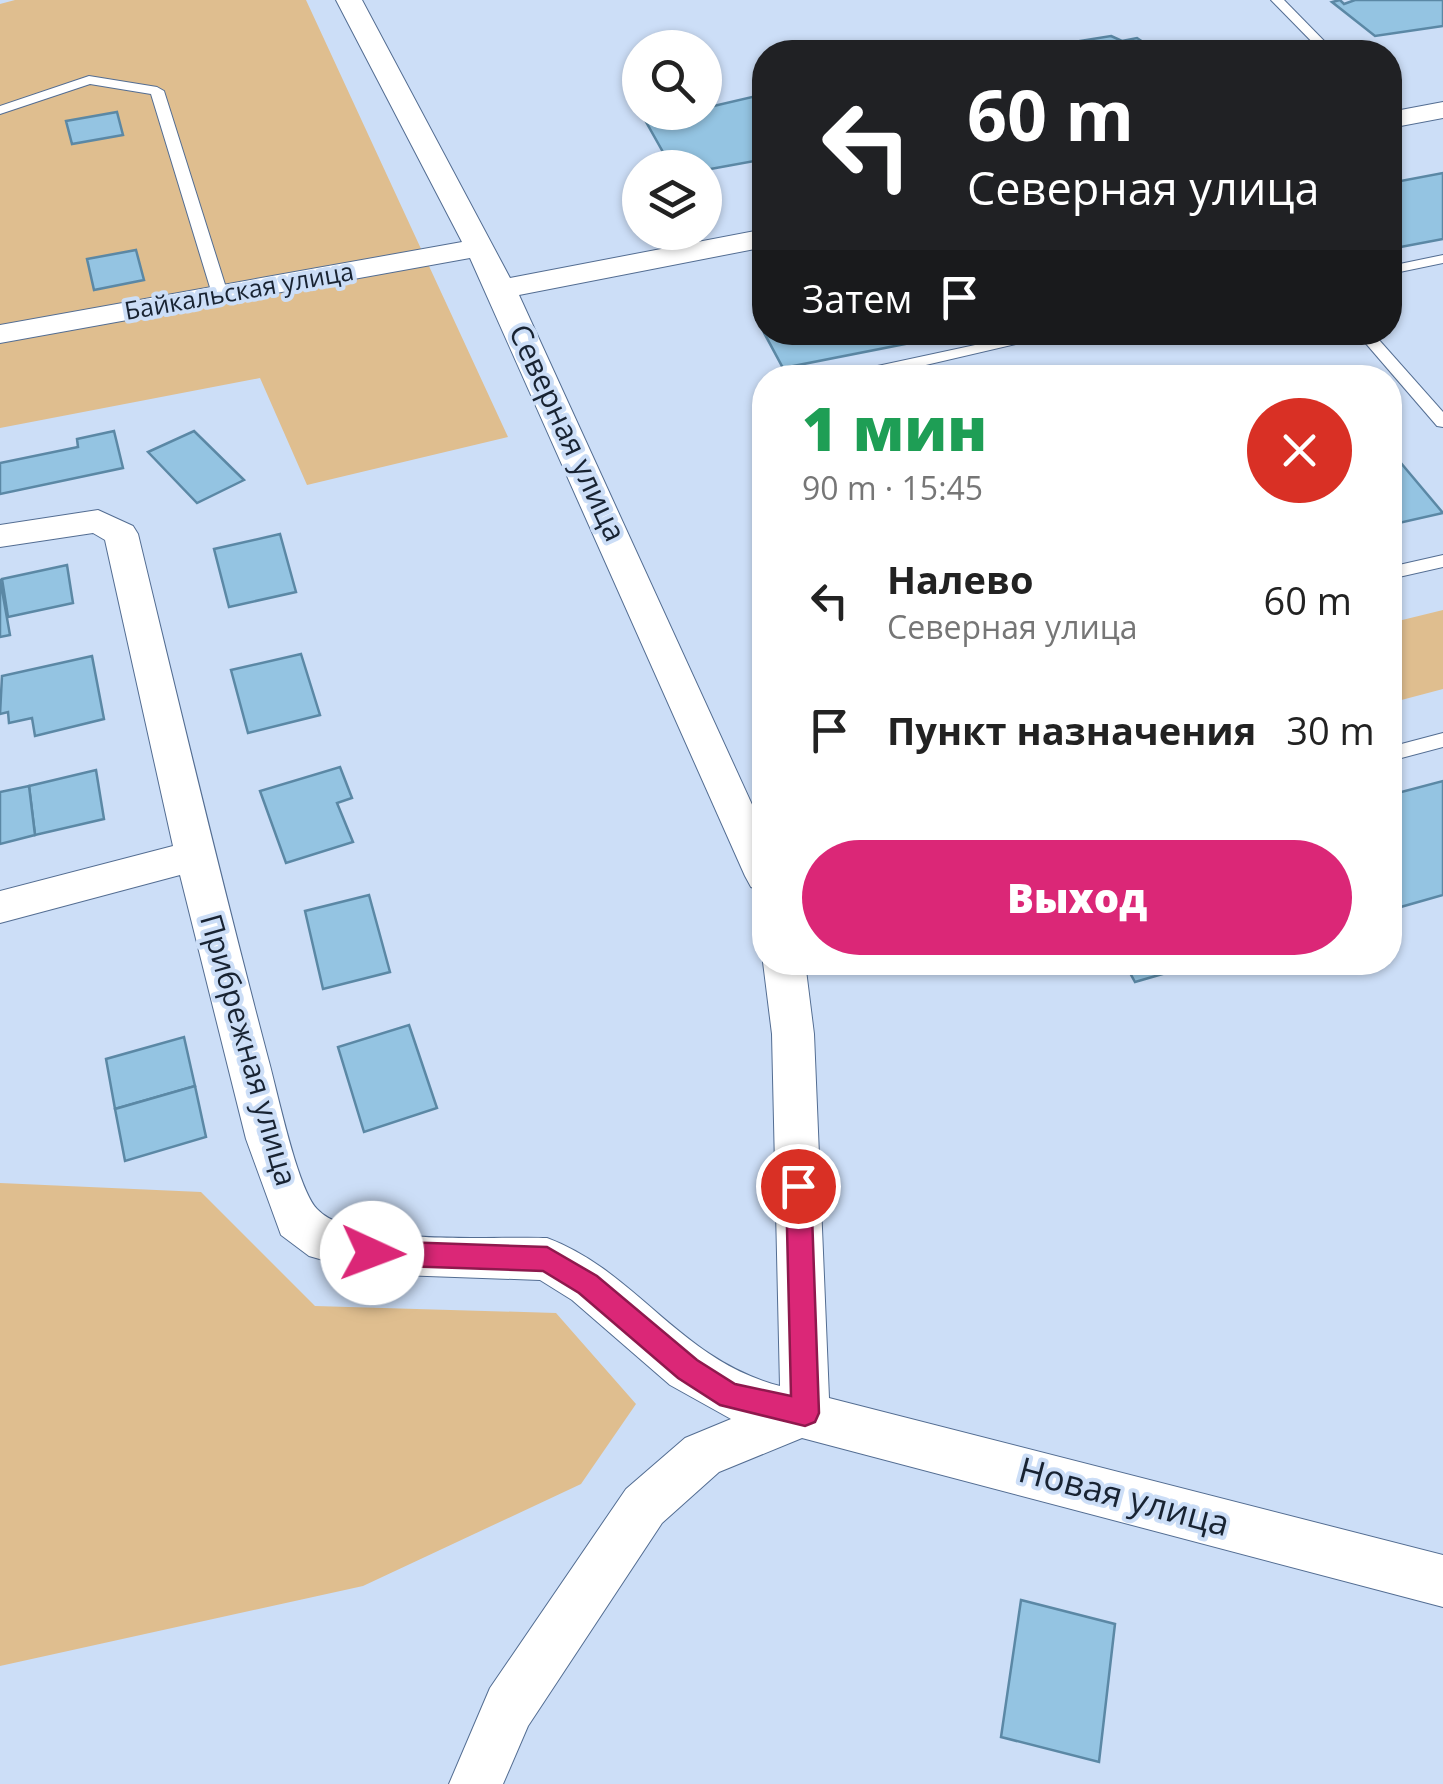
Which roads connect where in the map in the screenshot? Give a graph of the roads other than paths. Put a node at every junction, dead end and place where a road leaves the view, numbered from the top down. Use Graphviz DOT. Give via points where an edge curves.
graph roads {
  1 [pos="349,0"];
  2 [pos="1277,0"];
  3 [pos="1317,40"];
  4 [pos="0,110"];
  5 [pos="1443,110"];
  6 [pos="1402,116"];
  7 [pos="752,240"];
  8 [pos="478,248"];
  9 [pos="1443,259"];
  10 [pos="1402,268"];
  11 [pos="500,288"];
  12 [pos="220,294"];
  13 [pos="0,334"];
  14 [pos="999,345"];
  15 [pos="1375,345"];
  16 [pos="906,365"];
  17 [pos="1392,365"];
  18 [pos="1402,376"];
  19 [pos="1443,422"];
  20 [pos="0,536"];
  21 [pos="1443,560"];
  22 [pos="1402,570"];
  23 [pos="1443,740"];
  24 [pos="1402,751"];
  25 [pos="752,847"];
  26 [pos="195,856"];
  27 [pos="0,906"];
  28 [pos="786,975"];
  29 [pos="805,1413"];
  30 [pos="1443,1581"];
  31 [pos="476,1784"];
  1 -- 8 [label="street, Северная улица"];
  2 -- 3 [label="lane"];
  4 -- 12 [label="lane" via="89,80 157,91"];
  5 -- 6 [label="street"];
  7 -- 11 [label="street"];
  8 -- 11 [label="street, Северная улица"];
  8 -- 12 [label="street, Байкальская улица"];
  9 -- 10 [label="lane"];
  11 -- 25 [label="street, Северная улица"];
  12 -- 13 [label="street, Байкальская улица"];
  14 -- 16 [label="lane"];
  15 -- 17 [label="lane"];
  18 -- 19 [label="lane"];
  20 -- 26 [label="street, Прибрежная улица" via="98,522 122,534"];
  21 -- 22 [label="lane"];
  23 -- 24 [label="lane"];
  26 -- 27 [label="street"];
  26 -- 29 [label="street, Прибрежная улица" via="268,1139 298,1221 325,1241 372,1253 547,1259 730,1396"];
  28 -- 29 [label="street" via="794,1034"];
  29 -- 30 [label="street, Новая улица"];
  29 -- 31 [label="street" via="702,1455 644,1506 509,1707"];
}
